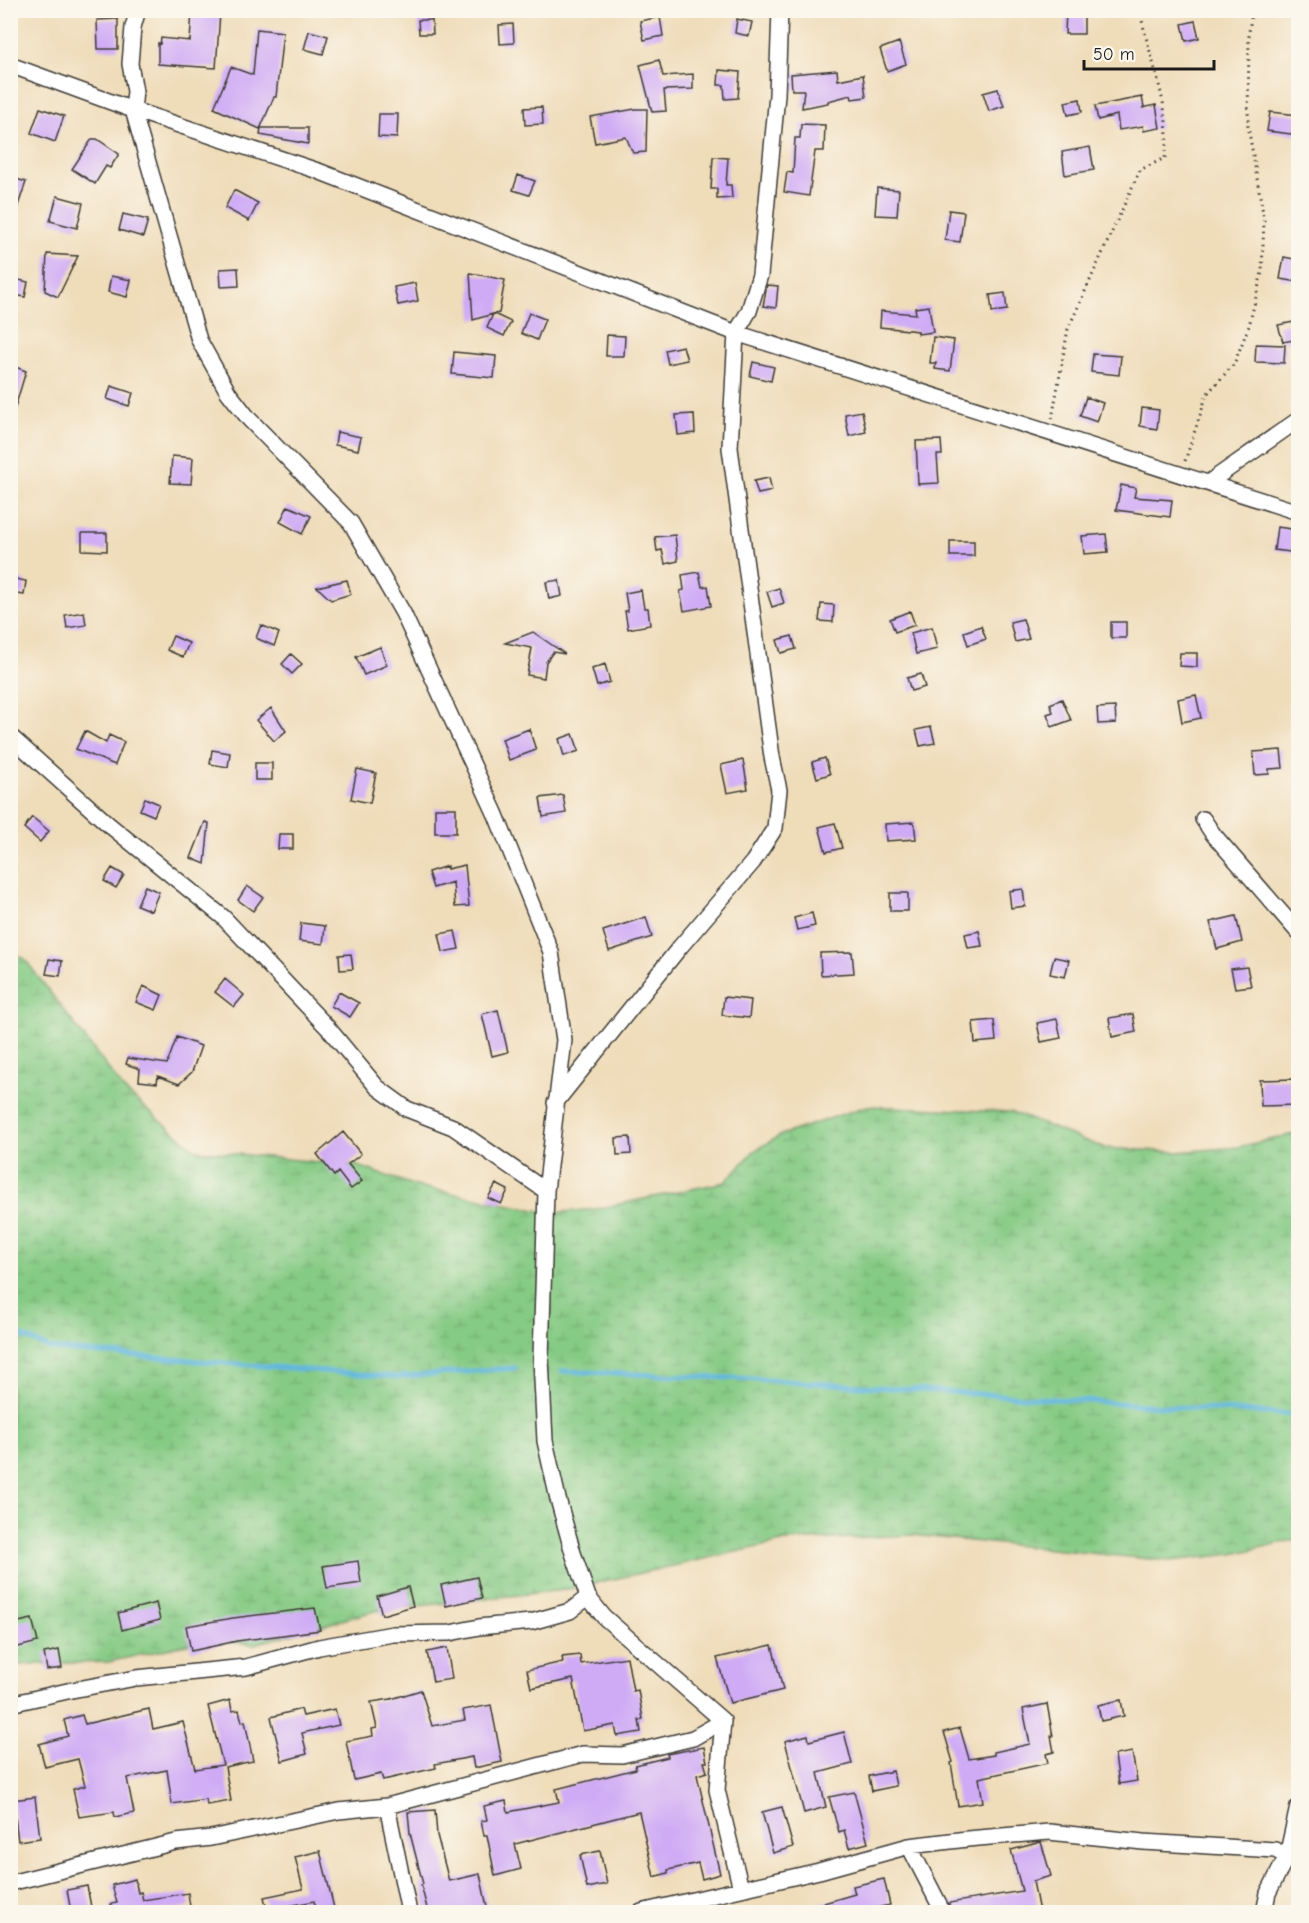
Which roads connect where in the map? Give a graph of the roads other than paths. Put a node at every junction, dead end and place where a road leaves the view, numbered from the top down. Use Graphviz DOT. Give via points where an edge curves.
graph roads {
  1 [pos="138,10"];
  2 [pos="780,10"];
  3 [pos="10,65"];
  4 [pos="133,110"];
  5 [pos="736,333"];
  6 [pos="1299,420"];
  7 [pos="1208,483"];
  8 [pos="1299,512"];
  9 [pos="10,736"];
  10 [pos="1203,819"];
  11 [pos="1298,930"];
  12 [pos="555,1103"];
  13 [pos="546,1191"];
  14 [pos="588,1597"];
  15 [pos="10,1704"];
  16 [pos="723,1721"];
  17 [pos="387,1806"];
  18 [pos="1299,1807"];
  19 [pos="909,1846"];
  20 [pos="1287,1856"];
  21 [pos="10,1883"];
  22 [pos="741,1889"];
  23 [pos="409,1912"];
  24 [pos="641,1912"];
  25 [pos="940,1912"];
  26 [pos="1264,1912"];
  1 -- 4 [label="street" via="130,64 135,91"];
  2 -- 5 [label="street" via="777,95 760,274 749,311"];
  3 -- 4 [label="street"];
  4 -- 5 [label="street" via="318,171"];
  4 -- 12 [label="street" via="199,340 228,392 249,418 351,523 403,613 496,815 552,952 564,1040"];
  5 -- 7 [label="street"];
  5 -- 12 [label="street" via="730,448 779,790 775,828 753,862"];
  6 -- 7 [label="street"];
  7 -- 8 [label="street"];
  9 -- 13 [label="street" via="108,824 223,917 328,1028 377,1088 407,1109 453,1127"];
  10 -- 11 [label="street"];
  12 -- 13 [label="street"];
  13 -- 14 [label="street" via="541,1358 545,1441"];
  14 -- 15 [label="street" via="570,1611 531,1622 450,1633 393,1634 319,1647 246,1667 136,1678"];
  14 -- 16 [label="street" via="604,1617"];
  16 -- 17 [label="street" via="693,1738 622,1755 583,1754"];
  16 -- 22 [label="street" via="717,1790"];
  17 -- 21 [label="street" via="339,1810 176,1842"];
  17 -- 23 [label="street"];
  18 -- 20 [label="street"];
  19 -- 20 [label="street" via="1049,1832 1275,1850"];
  19 -- 22 [label="street"];
  19 -- 25 [label="street"];
  20 -- 26 [label="street" via="1268,1893"];
  22 -- 24 [label="street"];
}
